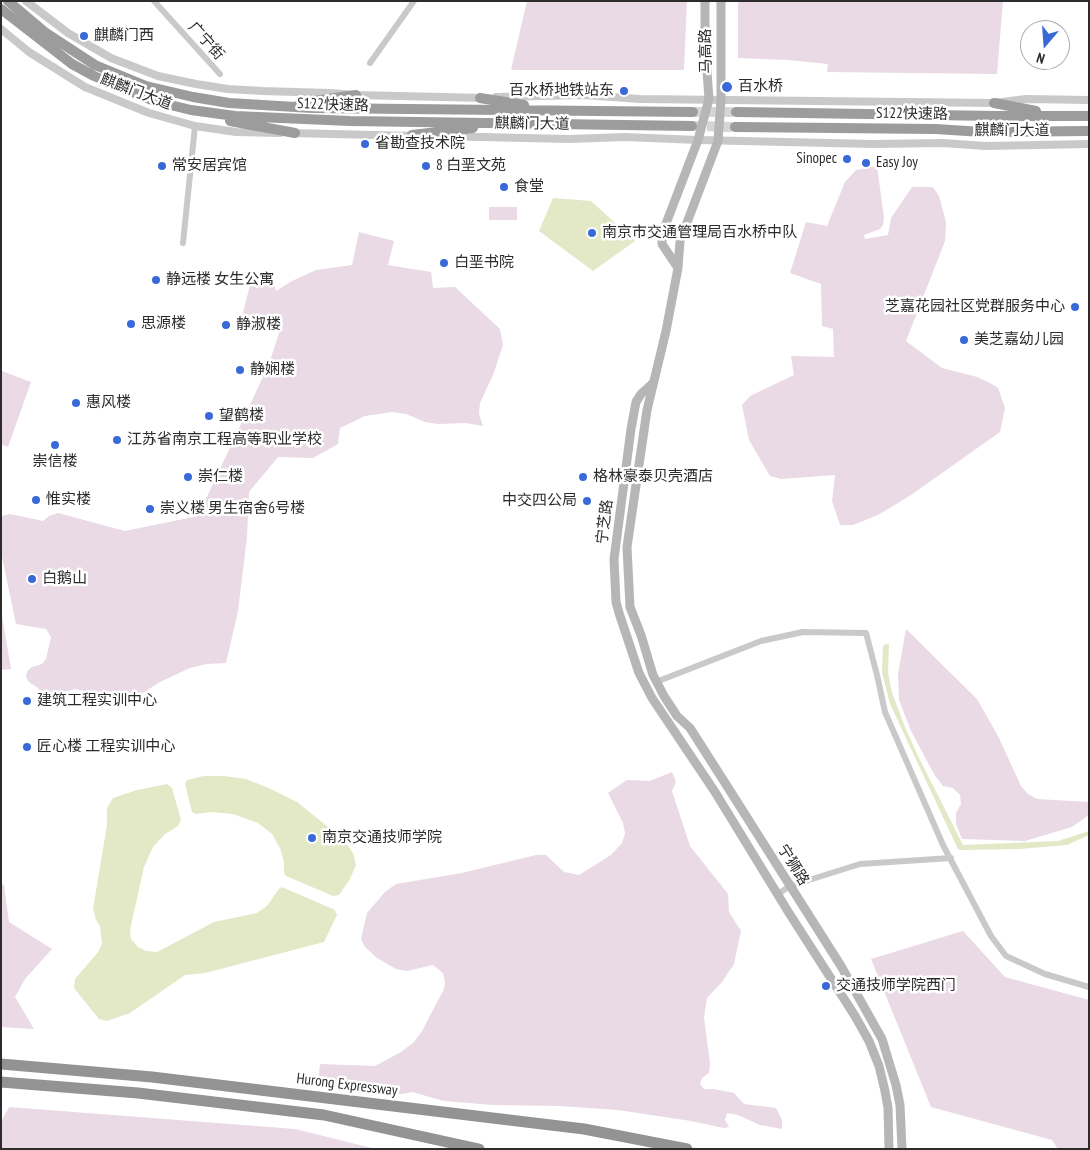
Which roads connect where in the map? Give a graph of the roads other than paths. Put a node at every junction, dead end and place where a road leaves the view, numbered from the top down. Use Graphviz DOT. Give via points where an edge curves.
graph roads {
  1 [pos="8,1"];
  2 [pos="26,1"];
  3 [pos="154,1"];
  4 [pos="414,1"];
  5 [pos="705,1"];
  6 [pos="721,1"];
  7 [pos="1,9"];
  8 [pos="1,29"];
  9 [pos="370,63"];
  10 [pos="220,74"];
  11 [pos="356,95"];
  12 [pos="480,98"];
  13 [pos="709,99"];
  14 [pos="721,100"];
  15 [pos="1089,100"];
  16 [pos="994,103"];
  17 [pos="271,106"];
  18 [pos="191,110"];
  19 [pos="560,110"];
  20 [pos="693,112"];
  21 [pos="736,112"];
  22 [pos="1056,116"];
  23 [pos="1089,116"];
  24 [pos="502,124"];
  25 [pos="195,126"];
  26 [pos="692,126"];
  27 [pos="735,126"];
  28 [pos="1089,131"];
  29 [pos="295,133"];
  30 [pos="412,135"];
  31 [pos="698,140"];
  32 [pos="718,140"];
  33 [pos="1089,144"];
  34 [pos="183,243"];
  35 [pos="678,268"];
  36 [pos="654,382"];
  37 [pos="630,607"];
  38 [pos="619,613"];
  39 [pos="656,682"];
  40 [pos="951,858"];
  41 [pos="790,886"];
  42 [pos="778,894"];
  43 [pos="1089,987"];
  44 [pos="1,1064"];
  45 [pos="1,1082"];
  46 [pos="479,1149"];
  47 [pos="687,1149"];
  48 [pos="889,1149"];
  49 [pos="902,1149"];
  1 -- 17 [label="highway, S122快速路" via="77,55 120,76 184,95"];
  2 -- 11 [label="street, 麒麟门大道" via="89,47 158,76 228,89"];
  3 -- 10 [label="street, 广宁街"];
  4 -- 9 [label="street"];
  5 -- 13 [label="main road, 马高路"];
  6 -- 14 [label="main road, 马高路"];
  7 -- 18 [label="highway, S122快速路" via="94,76 154,102"];
  8 -- 25 [label="street, 麒麟门大道" via="29,52 85,87 149,113"];
  11 -- 12 [label="street, 麒麟门大道"];
  11 -- 17 [label="highway"];
  12 -- 13 [label="street, 麒麟门大道"];
  12 -- 19 [label="highway"];
  13 -- 14 [label="street, 麒麟门大道"];
  13 -- 31 [label="main road, 马高路"];
  14 -- 16 [label="street, 麒麟门大道"];
  14 -- 32 [label="main road, 马高路"];
  15 -- 16 [label="street, 麒麟门大道" via="1026,99"];
  16 -- 22 [label="highway"];
  17 -- 19 [label="highway, S122快速路"];
  18 -- 24 [label="highway, S122快速路" via="265,118"];
  18 -- 29 [label="highway"];
  19 -- 20 [label="highway, S122快速路"];
  21 -- 22 [label="highway, S122快速路"];
  22 -- 23 [label="highway, S122快速路"];
  24 -- 26 [label="highway, S122快速路"];
  24 -- 30 [label="highway"];
  25 -- 29 [label="street, 麒麟门大道" via="236,132"];
  25 -- 34 [label="street"];
  27 -- 28 [label="highway, S122快速路" via="982,132"];
  29 -- 30 [label="street, 麒麟门大道"];
  30 -- 31 [label="street, 麒麟门大道"];
  31 -- 32 [label="street, 麒麟门大道"];
  31 -- 35 [label="main road" via="662,234 662,244"];
  32 -- 33 [label="street, 麒麟门大道" via="985,146"];
  32 -- 35 [label="main road, 宁芝路" via="680,240"];
  35 -- 36 [label="main road, 宁芝路"];
  36 -- 37 [label="main road, 宁芝路" via="645,419 627,547"];
  36 -- 38 [label="main road, 宁芝路" via="636,402 631,429 614,559"];
  37 -- 39 [label="main road, 宁狮路"];
  38 -- 42 [label="main road, 宁狮路" via="639,673 652,698"];
  39 -- 40 [label="street" via="761,641 803,632 866,633 885,712"];
  39 -- 41 [label="main road, 宁狮路" via="677,716 690,728"];
  40 -- 41 [label="street" via="860,864"];
  40 -- 43 [label="street" via="991,936 1006,956 1045,974"];
  41 -- 42 [label="street"];
  41 -- 49 [label="main road, 宁狮路" via="846,974 882,1039 896,1085"];
  42 -- 48 [label="main road, 宁狮路" via="869,1041 885,1091"];
  44 -- 47 [label="highway, Hurong Expressway" via="152,1077 584,1129"];
  45 -- 46 [label="highway" via="324,1115"];
}
